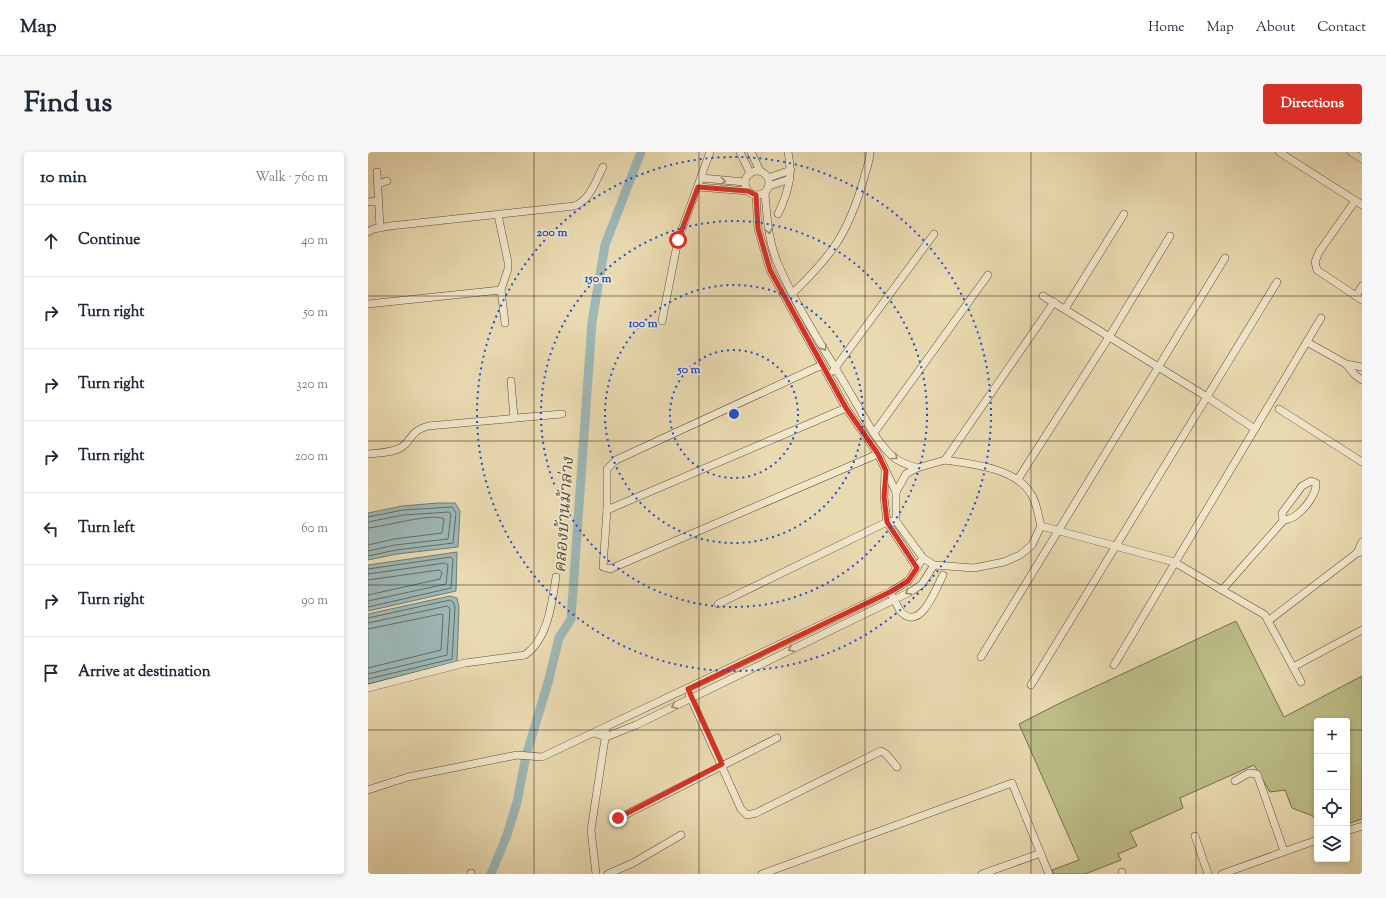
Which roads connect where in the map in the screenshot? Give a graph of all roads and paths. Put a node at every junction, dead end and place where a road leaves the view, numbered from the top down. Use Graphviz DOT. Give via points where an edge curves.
graph roads {
  1 [pos="710,152"];
  2 [pos="740,152"];
  3 [pos="751,152"];
  4 [pos="788,152"];
  5 [pos="870,152"];
  6 [pos="1279,152"];
  7 [pos="1351,152"];
  8 [pos="1362,159"];
  9 [pos="603,167"];
  10 [pos="790,170"];
  11 [pos="760,171"];
  12 [pos="377,172"];
  13 [pos="750,173"];
  14 [pos="701,178"];
  15 [pos="768,178"];
  16 [pos="790,179"];
  17 [pos="388,181"];
  18 [pos="745,182"];
  19 [pos="378,184"];
  20 [pos="769,186"];
  21 [pos="698,187"];
  22 [pos="748,191"];
  23 [pos="765,193"];
  24 [pos="756,195"];
  25 [pos="378,201"];
  26 [pos="1355,201"];
  27 [pos="368,202"];
  28 [pos="1362,205"];
  29 [pos="778,214"];
  30 [pos="1124,214"];
  31 [pos="498,215"];
  32 [pos="380,228"];
  33 [pos="368,232"];
  34 [pos="934,234"];
  35 [pos="1170,236"];
  36 [pos="1225,258"];
  37 [pos="988,275"];
  38 [pos="1277,282"];
  39 [pos="1362,286"];
  40 [pos="501,290"];
  41 [pos="793,293"];
  42 [pos="1043,296"];
  43 [pos="1359,298"];
  44 [pos="1054,302"];
  45 [pos="368,304"];
  46 [pos="1065,309"];
  47 [pos="1322,318"];
  48 [pos="662,321"];
  49 [pos="505,322"];
  50 [pos="1109,337"];
  51 [pos="1307,342"];
  52 [pos="1346,364"];
  53 [pos="822,365"];
  54 [pos="1157,367"];
  55 [pos="1362,367"];
  56 [pos="835,368"];
  57 [pos="828,376"];
  58 [pos="1362,380"];
  59 [pos="511,381"];
  60 [pos="1206,397"];
  61 [pos="846,408"];
  62 [pos="1279,409"];
  63 [pos="562,414"];
  64 [pos="514,418"];
  65 [pos="1255,429"];
  66 [pos="874,433"];
  67 [pos="368,454"];
  68 [pos="878,454"];
  69 [pos="945,460"];
  70 [pos="1362,462"];
  71 [pos="918,468"];
  72 [pos="886,471"];
  73 [pos="1018,479"];
  74 [pos="896,492"];
  75 [pos="607,510"];
  76 [pos="896,521"];
  77 [pos="1283,521"];
  78 [pos="887,522"];
  79 [pos="1041,526"];
  80 [pos="1059,532"];
  81 [pos="1362,542"];
  82 [pos="1116,547"];
  83 [pos="1360,552"];
  84 [pos="923,558"];
  85 [pos="1174,562"];
  86 [pos="934,565"];
  87 [pos="917,568"];
  88 [pos="943,575"];
  89 [pos="556,577"];
  90 [pos="1222,590"];
  91 [pos="890,592"];
  92 [pos="895,599"];
  93 [pos="718,604"];
  94 [pos="1268,622"];
  95 [pos="1362,630"];
  96 [pos="981,657"];
  97 [pos="1114,665"];
  98 [pos="1293,667"];
  99 [pos="1301,682"];
  100 [pos="1031,686"];
  101 [pos="368,688"];
  102 [pos="688,689"];
  103 [pos="690,698"];
  104 [pos="631,716"];
  105 [pos="636,725"];
  106 [pos="605,728"];
  107 [pos="594,733"];
  108 [pos="606,736"];
  109 [pos="778,738"];
  110 [pos="722,764"];
  111 [pos="897,767"];
  112 [pos="1235,781"];
  113 [pos="368,790"];
  114 [pos="618,818"];
  115 [pos="1362,826"];
  116 [pos="1350,829"];
  117 [pos="681,835"];
  118 [pos="1195,836"];
  119 [pos="1314,841"];
  120 [pos="1284,851"];
  121 [pos="1040,853"];
  122 [pos="596,874"];
  123 [pos="608,874"];
  124 [pos="765,874"];
  125 [pos="982,874"];
  126 [pos="1049,874"];
  127 [pos="1208,874"];
  128 [pos="1222,874"];
  1 -- 14 [label="street"];
  2 -- 13 [label="street"];
  3 -- 11 [label="street"];
  4 -- 10 [label="street"];
  5 -- 41 [label="street" via="849,223 822,265"];
  6 -- 26 [label="street"];
  7 -- 8 [label="street"];
  9 -- 31 [label="street" via="581,204"];
  10 -- 15 [label="street"];
  10 -- 16 [label="street"];
  11 -- 13 [label="street"];
  11 -- 15 [label="street"];
  12 -- 19 [label="street"];
  13 -- 18 [label="street"];
  14 -- 18 [label="street, one-way"];
  14 -- 21 [label="street"];
  15 -- 20 [label="street"];
  16 -- 20 [label="street"];
  16 -- 29 [label="street" via="787,196"];
  17 -- 19 [label="street"];
  18 -- 22 [label="street"];
  19 -- 25 [label="street"];
  20 -- 23 [label="street"];
  21 -- 22 [label="street"];
  21 -- 48 [label="street" via="678,240"];
  22 -- 24 [label="street"];
  23 -- 24 [label="street"];
  23 -- 41 [label="street, one-way" via="767,226 772,244"];
  24 -- 53 [label="street" via="758,229 770,270"];
  25 -- 27 [label="street"];
  25 -- 32 [label="street"];
  26 -- 28 [label="street"];
  26 -- 43 [label="street" via="1319,252 1315,262 1318,270"];
  30 -- 46 [label="street"];
  31 -- 32 [label="street"];
  31 -- 40 [label="street" via="508,262"];
  32 -- 33 [label="street"];
  34 -- 56 [label="street"];
  35 -- 50 [label="street"];
  36 -- 54 [label="street"];
  37 -- 66 [label="street"];
  38 -- 60 [label="street"];
  39 -- 43 [label="street"];
  40 -- 45 [label="street"];
  40 -- 49 [label="street"];
  41 -- 56 [label="street, one-way"];
  42 -- 44 [label="street"];
  44 -- 46 [label="street"];
  44 -- 69 [label="street"];
  46 -- 50 [label="street"];
  47 -- 51 [label="street"];
  50 -- 54 [label="street"];
  50 -- 73 [label="street"];
  51 -- 52 [label="street"];
  51 -- 65 [label="street"];
  52 -- 55 [label="street"];
  52 -- 58 [label="street"];
  53 -- 57 [label="street"];
  53 -- 75 [label="street" via="616,460 607,469"];
  54 -- 60 [label="street"];
  54 -- 80 [label="street"];
  56 -- 57 [label="street"];
  56 -- 66 [label="street"];
  57 -- 61 [label="street"];
  59 -- 64 [label="street"];
  60 -- 65 [label="street"];
  60 -- 82 [label="street"];
  61 -- 68 [label="street"];
  61 -- 75 [label="street"];
  62 -- 70 [label="street"];
  63 -- 64 [label="street"];
  64 -- 67 [label="street" via="428,426 417,429 403,446 393,451"];
  65 -- 85 [label="street"];
  66 -- 71 [label="street, one-way" via="891,456 906,465"];
  68 -- 72 [label="street"];
  68 -- 75 [label="street" via="606,570 603,567"];
  69 -- 71 [label="street"];
  69 -- 73 [label="street" via="984,466"];
  71 -- 74 [label="street" via="906,474"];
  72 -- 74 [label="street"];
  72 -- 78 [label="street" via="884,497"];
  73 -- 79 [label="street" via="1032,494"];
  74 -- 76 [label="street"];
  76 -- 78 [label="street"];
  76 -- 84 [label="street"];
  77 -- 77 [label="street" via="1282,513 1302,486 1312,481 1316,482 1317,489 1294,517"];
  77 -- 90 [label="street"];
  78 -- 87 [label="street"];
  78 -- 93 [label="street"];
  79 -- 80 [label="street"];
  79 -- 86 [label="street" via="1032,545 1020,555 1004,562 974,568"];
  80 -- 82 [label="street"];
  80 -- 96 [label="street"];
  81 -- 83 [label="street"];
  82 -- 85 [label="street"];
  82 -- 100 [label="street"];
  83 -- 94 [label="street"];
  84 -- 86 [label="street"];
  84 -- 87 [label="street"];
  85 -- 90 [label="street"];
  85 -- 97 [label="street"];
  86 -- 92 [label="street, one-way" via="922,584"];
  87 -- 91 [label="street" via="908,581"];
  88 -- 92 [label="street" via="926,608 913,618 906,616 898,608"];
  89 -- 101 [label="street" via="551,614 533,650 525,655 465,663"];
  90 -- 94 [label="street" via="1265,615"];
  91 -- 92 [label="street"];
  91 -- 102 [label="street"];
  92 -- 103 [label="street, one-way"];
  94 -- 98 [label="street"];
  95 -- 98 [label="street"];
  98 -- 99 [label="street"];
  102 -- 103 [label="street"];
  102 -- 104 [label="street"];
  103 -- 105 [label="street, one-way"];
  103 -- 110 [label="street"];
  104 -- 105 [label="street"];
  104 -- 106 [label="street"];
  105 -- 108 [label="street"];
  106 -- 107 [label="street"];
  106 -- 108 [label="street"];
  107 -- 108 [label="street"];
  107 -- 113 [label="street" via="542,757 517,755 408,777"];
  108 -- 122 [label="street" via="591,830"];
  109 -- 110 [label="street"];
  110 -- 111 [label="street" via="741,809 747,815 756,814 881,752"];
  110 -- 114 [label="street"];
  112 -- 120 [label="street" via="1249,772 1257,774"];
  115 -- 116 [label="street"];
  117 -- 123 [label="street" via="633,863"];
  118 -- 127 [label="street"];
  119 -- 120 [label="street"];
  120 -- 128 [label="street"];
  121 -- 124 [label="street" via="1012,784"];
  121 -- 125 [label="street"];
  121 -- 126 [label="street"];
}
